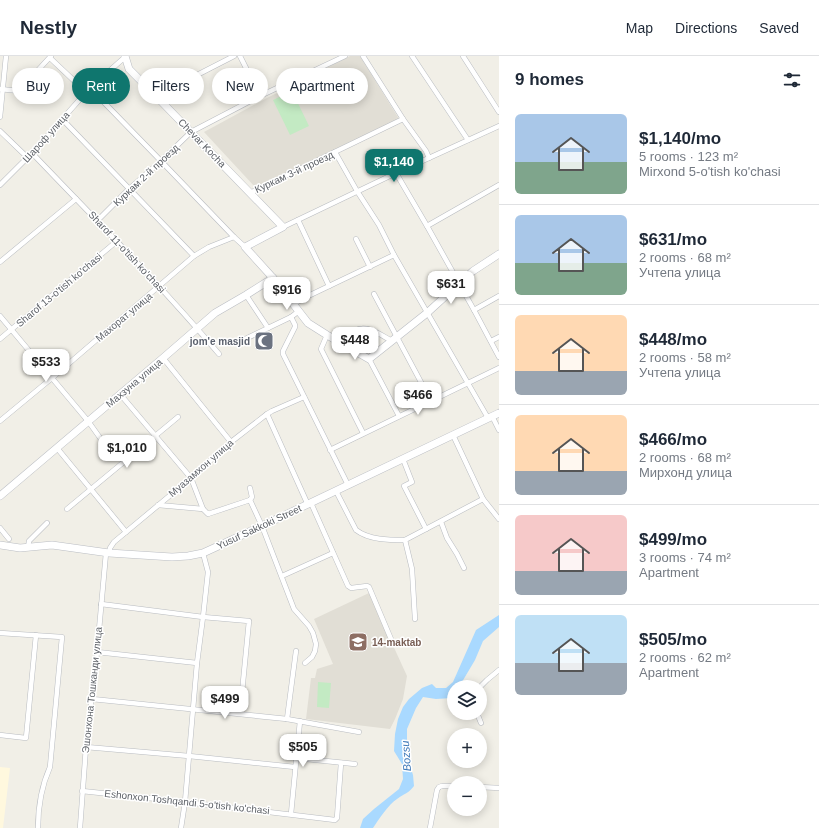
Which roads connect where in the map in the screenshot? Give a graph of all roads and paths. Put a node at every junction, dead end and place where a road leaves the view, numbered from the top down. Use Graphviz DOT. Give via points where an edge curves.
graph roads {
  1 [pos="6,56"];
  2 [pos="126,56"];
  3 [pos="234,56"];
  4 [pos="240,56"];
  5 [pos="345,56"];
  6 [pos="363,56"];
  7 [pos="412,56"];
  8 [pos="463,56"];
  9 [pos="50,57"];
  10 [pos="113,68"];
  11 [pos="246,68"];
  12 [pos="204,71"];
  13 [pos="72,76"];
  14 [pos="138,78"];
  15 [pos="2,89"];
  16 [pos="268,92"];
  17 [pos="75,104"];
  18 [pos="102,104"];
  19 [pos="164,104"];
  20 [pos="245,104"];
  21 [pos="499,112"];
  22 [pos="0,117"];
  23 [pos="62,119"];
  24 [pos="403,120"];
  25 [pos="499,126"];
  26 [pos="0,131"];
  27 [pos="191,132"];
  28 [pos="468,140"];
  29 [pos="335,152"];
  30 [pos="32,153"];
  31 [pos="28,158"];
  32 [pos="429,158"];
  33 [pos="161,161"];
  34 [pos="396,173"];
  35 [pos="0,185"];
  36 [pos="499,185"];
  37 [pos="129,189"];
  38 [pos="357,191"];
  39 [pos="250,192"];
  40 [pos="76,199"];
  41 [pos="98,220"];
  42 [pos="298,220"];
  43 [pos="427,226"];
  44 [pos="283,227"];
  45 [pos="234,237"];
  46 [pos="356,239"];
  47 [pos="117,241"];
  48 [pos="245,247"];
  49 [pos="499,254"];
  50 [pos="394,255"];
  51 [pos="194,256"];
  52 [pos="0,262"];
  53 [pos="370,267"];
  54 [pos="273,278"];
  55 [pos="459,285"];
  56 [pos="329,286"];
  57 [pos="159,287"];
  58 [pos="374,294"];
  59 [pos="246,295"];
  60 [pos="499,296"];
  61 [pos="294,304"];
  62 [pos="474,310"];
  63 [pos="299,311"];
  64 [pos="427,313"];
  65 [pos="0,316"];
  66 [pos="291,317"];
  67 [pos="197,328"];
  68 [pos="268,328"];
  69 [pos="12,329"];
  70 [pos="327,335"];
  71 [pos="499,336"];
  72 [pos="0,339"];
  73 [pos="394,339"];
  74 [pos="491,341"];
  75 [pos="239,342"];
  76 [pos="344,344"];
  77 [pos="219,354"];
  78 [pos="499,357"];
  79 [pos="163,358"];
  80 [pos="369,358"];
  81 [pos="499,368"];
  82 [pos="52,378"];
  83 [pos="469,383"];
  84 [pos="120,394"];
  85 [pos="304,397"];
  86 [pos="430,401"];
  87 [pos="499,413"];
  88 [pos="267,414"];
  89 [pos="399,416"];
  90 [pos="178,417"];
  91 [pos="490,417"];
  92 [pos="0,421"];
  93 [pos="88,421"];
  94 [pos="499,430"];
  95 [pos="363,433"];
  96 [pos="156,435"];
  97 [pos="453,435"];
  98 [pos="103,442"];
  99 [pos="231,442"];
  100 [pos="57,448"];
  101 [pos="330,450"];
  102 [pos="403,459"];
  103 [pos="191,478"];
  104 [pos="348,485"];
  105 [pos="250,488"];
  106 [pos="91,489"];
  107 [pos="336,491"];
  108 [pos="0,496"];
  109 [pos="483,499"];
  110 [pos="250,500"];
  111 [pos="309,504"];
  112 [pos="158,505"];
  113 [pos="67,509"];
  114 [pos="203,510"];
  115 [pos="499,519"];
  116 [pos="441,522"];
  117 [pos="47,523"];
  118 [pos="262,526"];
  119 [pos="0,528"];
  120 [pos="426,529"];
  121 [pos="126,532"];
  122 [pos="9,539"];
  123 [pos="405,540"];
  124 [pos="0,545"];
  125 [pos="28,548"];
  126 [pos="108,553"];
  127 [pos="203,553"];
  128 [pos="333,553"];
  129 [pos="464,568"];
  130 [pos="282,576"];
  131 [pos="102,604"];
  132 [pos="203,617"];
  133 [pos="415,618"];
  134 [pos="0,633"];
  135 [pos="36,635"];
  136 [pos="391,639"];
  137 [pos="296,651"];
  138 [pos="97,652"];
  139 [pos="197,663"];
  140 [pos="305,663"];
  141 [pos="499,670"];
  142 [pos="487,680"];
  143 [pos="92,699"];
  144 [pos="193,709"];
  145 [pos="240,713"];
  146 [pos="287,719"];
  147 [pos="480,720"];
  148 [pos="300,722"];
  149 [pos="481,723"];
  150 [pos="359,732"];
  151 [pos="0,735"];
  152 [pos="86,747"];
  153 [pos="189,756"];
  154 [pos="296,758"];
  155 [pos="341,763"];
  156 [pos="355,764"];
  157 [pos="295,767"];
  158 [pos="447,786"];
  159 [pos="487,787"];
  160 [pos="499,788"];
  161 [pos="82,791"];
  162 [pos="185,802"];
  163 [pos="291,814"];
  164 [pos="38,828"];
  165 [pos="80,828"];
  166 [pos="181,828"];
  167 [pos="430,828"];
  1 -- 15 [label="street"];
  2 -- 10 [label="street, Шароф улица"];
  2 -- 14 [label="street, Chevar Kocha" via="129,69"];
  3 -- 12 [label="street"];
  4 -- 11 [label="street"];
  5 -- 16 [label="street, Куркам 2-й проезд"];
  6 -- 24 [label="street"];
  7 -- 28 [label="street"];
  8 -- 21 [label="street"];
  9 -- 13 [label="street"];
  9 -- 15 [label="street" via="19,91"];
  15 -- 22 [label="street"];
  17 -- 23 [label="street, Шароф улица"];
  18 -- 33 [label="street"];
  19 -- 27 [label="street, Chevar Kocha"];
  20 -- 27 [label="street, Куркам 2-й проезд"];
  23 -- 30 [label="street, Шароф улица"];
  23 -- 37 [label="street"];
  24 -- 29 [label="street, Куркам 3-й проезд"];
  24 -- 32 [label="street"];
  25 -- 28 [label="street"];
  26 -- 31 [label="street"];
  27 -- 33 [label="street, Куркам 2-й проезд"];
  27 -- 39 [label="street, Chevar Kocha"];
  28 -- 32 [label="street"];
  29 -- 38 [label="street"];
  29 -- 39 [label="street, Куркам 3-й проезд"];
  30 -- 31 [label="street, Шароф улица"];
  30 -- 40 [label="street, Sharof 11-o'tish ko'chasi"];
  31 -- 35 [label="street, Шароф улица"];
  32 -- 34 [label="street"];
  33 -- 37 [label="street, Куркам 2-й проезд"];
  33 -- 45 [label="street"];
  34 -- 38 [label="street"];
  34 -- 43 [label="street"];
  36 -- 43 [label="street"];
  37 -- 41 [label="street, Куркам 2-й проезд"];
  37 -- 51 [label="street"];
  38 -- 42 [label="street"];
  38 -- 50 [label="street"];
  39 -- 44 [label="street, Chevar Kocha"];
  40 -- 41 [label="street, Sharof 11-o'tish ko'chasi"];
  40 -- 52 [label="street"];
  41 -- 47 [label="street, Sharof 11-o'tish ko'chasi"];
  42 -- 44 [label="street"];
  42 -- 56 [label="street"];
  43 -- 55 [label="street"];
  44 -- 48 [label="street"];
  45 -- 48 [label="street"];
  45 -- 51 [label="street, Махорат улица" via="209,246"];
  46 -- 53 [label="street"];
  47 -- 57 [label="street, Sharof 11-o'tish ko'chasi"];
  47 -- 69 [label="street, Sharof 13-o'tish ko'chasi"];
  48 -- 54 [label="street"];
  49 -- 55 [label="street"];
  50 -- 53 [label="street"];
  50 -- 64 [label="street"];
  51 -- 57 [label="street, Махорат улица"];
  53 -- 56 [label="street"];
  54 -- 59 [label="street, Махзуна улица"];
  54 -- 61 [label="street"];
  55 -- 62 [label="street"];
  55 -- 64 [label="street"];
  56 -- 61 [label="street"];
  57 -- 67 [label="street, Sharof 11-o'tish ko'chasi"];
  57 -- 82 [label="street, Махорат улица"];
  58 -- 73 [label="street"];
  59 -- 67 [label="street, Махзуна улица" via="215,312"];
  59 -- 68 [label="street"];
  60 -- 62 [label="street"];
  61 -- 63 [label="street"];
  62 -- 74 [label="street"];
  63 -- 66 [label="street"];
  63 -- 70 [label="street" via="308,323"];
  64 -- 73 [label="street"];
  64 -- 83 [label="street"];
  65 -- 69 [label="street"];
  66 -- 68 [label="street"];
  66 -- 85 [label="street" via="295,327 283,354"];
  67 -- 77 [label="street, Sharof 11-o'tish ko'chasi"];
  67 -- 79 [label="street, Махзуна улица"];
  68 -- 75 [label="street"];
  69 -- 72 [label="street, Sharof 13-o'tish ko'chasi"];
  69 -- 82 [label="street"];
  70 -- 76 [label="street"];
  70 -- 95 [label="street" via="321,349"];
  71 -- 74 [label="street"];
  73 -- 76 [label="street" via="362,329 355,332"];
  73 -- 80 [label="street"];
  73 -- 86 [label="street"];
  74 -- 78 [label="street"];
  76 -- 80 [label="street"];
  79 -- 84 [label="street, Махзуна улица"];
  79 -- 99 [label="street"];
  80 -- 89 [label="street"];
  81 -- 83 [label="street"];
  82 -- 92 [label="street, Махорат улица"];
  82 -- 93 [label="street"];
  83 -- 86 [label="street"];
  83 -- 91 [label="street"];
  84 -- 93 [label="street, Махзуна улица"];
  84 -- 96 [label="street"];
  85 -- 88 [label="street, Муазамхон улица"];
  85 -- 101 [label="street"];
  86 -- 89 [label="street"];
  87 -- 91 [label="street, Yusuf Sakkoki Street"];
  88 -- 99 [label="street, Муазамхон улица"];
  88 -- 111 [label="street"];
  89 -- 95 [label="street"];
  90 -- 96 [label="street"];
  91 -- 94 [label="street"];
  91 -- 97 [label="street, Yusuf Sakkoki Street"];
  93 -- 98 [label="street"];
  93 -- 100 [label="street, Махзуна улица"];
  95 -- 101 [label="street"];
  96 -- 103 [label="street"];
  96 -- 106 [label="street"];
  97 -- 102 [label="street, Yusuf Sakkoki Street"];
  97 -- 109 [label="street"];
  99 -- 103 [label="street, Муазамхон улица"];
  100 -- 106 [label="street"];
  100 -- 108 [label="street, Махзуна улица"];
  101 -- 104 [label="street"];
  102 -- 104 [label="street, Yusuf Sakkoki Street"];
  102 -- 120 [label="street" via="412,482 404,486"];
  103 -- 112 [label="street, Муазамхон улица"];
  103 -- 114 [label="street"];
  104 -- 107 [label="street, Yusuf Sakkoki Street"];
  105 -- 110 [label="street"];
  106 -- 113 [label="street"];
  106 -- 121 [label="street"];
  107 -- 111 [label="street, Yusuf Sakkoki Street"];
  107 -- 123 [label="street" via="360,533 382,539"];
  109 -- 115 [label="street"];
  109 -- 116 [label="street"];
  110 -- 114 [label="street" via="208,514"];
  110 -- 118 [label="street"];
  111 -- 118 [label="street, Yusuf Sakkoki Street"];
  111 -- 128 [label="street"];
  112 -- 114 [label="street"];
  112 -- 121 [label="street, Муазамхон улица"];
  116 -- 120 [label="street"];
  116 -- 129 [label="street"];
  117 -- 125 [label="street" via="29,541"];
  118 -- 127 [label="street, Yusuf Sakkoki Street"];
  118 -- 130 [label="street"];
  119 -- 122 [label="street"];
  120 -- 123 [label="street"];
  121 -- 126 [label="street, Муазамхон улица" via="114,542"];
  123 -- 133 [label="street" via="412,568"];
  124 -- 125 [label="street, Yusuf Sakkoki Street"];
  125 -- 126 [label="street, Yusuf Sakkoki Street" via="52,545"];
  126 -- 127 [label="street, Yusuf Sakkoki Street" via="180,557"];
  126 -- 131 [label="street, Эшонхона Тошканди улица"];
  127 -- 132 [label="street" via="208,572"];
  128 -- 130 [label="street"];
  128 -- 136 [label="street" via="348,586 369,587"];
  130 -- 140 [label="street" via="294,609 309,626 316,644 312,657"];
  131 -- 132 [label="street"];
  131 -- 138 [label="street, Эшонхона Тошканди улица"];
  132 -- 139 [label="street"];
  132 -- 145 [label="street" via="249,621"];
  134 -- 135 [label="street"];
  135 -- 151 [label="street" via="26,738"];
  135 -- 164 [label="street" via="62,637 50,767 45,778"];
  137 -- 146 [label="street"];
  138 -- 139 [label="street"];
  138 -- 143 [label="street, Эшонхона Тошканди улица"];
  139 -- 144 [label="street"];
  141 -- 142 [label="street"];
  143 -- 144 [label="street"];
  143 -- 152 [label="street, Эшонхона Тошканди улица"];
  144 -- 145 [label="street"];
  144 -- 153 [label="street"];
  145 -- 146 [label="street"];
  146 -- 148 [label="street"];
  147 -- 149 [label="street"];
  148 -- 150 [label="street"];
  148 -- 154 [label="street"];
  152 -- 153 [label="street"];
  152 -- 161 [label="street, Эшонхона Тошканди улица"];
  153 -- 157 [label="street"];
  153 -- 162 [label="street"];
  154 -- 155 [label="street"];
  154 -- 157 [label="street"];
  155 -- 156 [label="street"];
  155 -- 163 [label="street, Eshonxon Toshqandi 5-o'tish ko'chasi" via="337,819"];
  157 -- 163 [label="street"];
  158 -- 167 [label="street" via="438,787"];
  159 -- 160 [label="street"];
  161 -- 162 [label="street, Eshonxon Toshqandi 5-o'tish ko'chasi"];
  161 -- 165 [label="street, Эшонхона Тошканди улица"];
  162 -- 163 [label="street, Eshonxon Toshqandi 5-o'tish ko'chasi"];
  162 -- 166 [label="street"];
}
